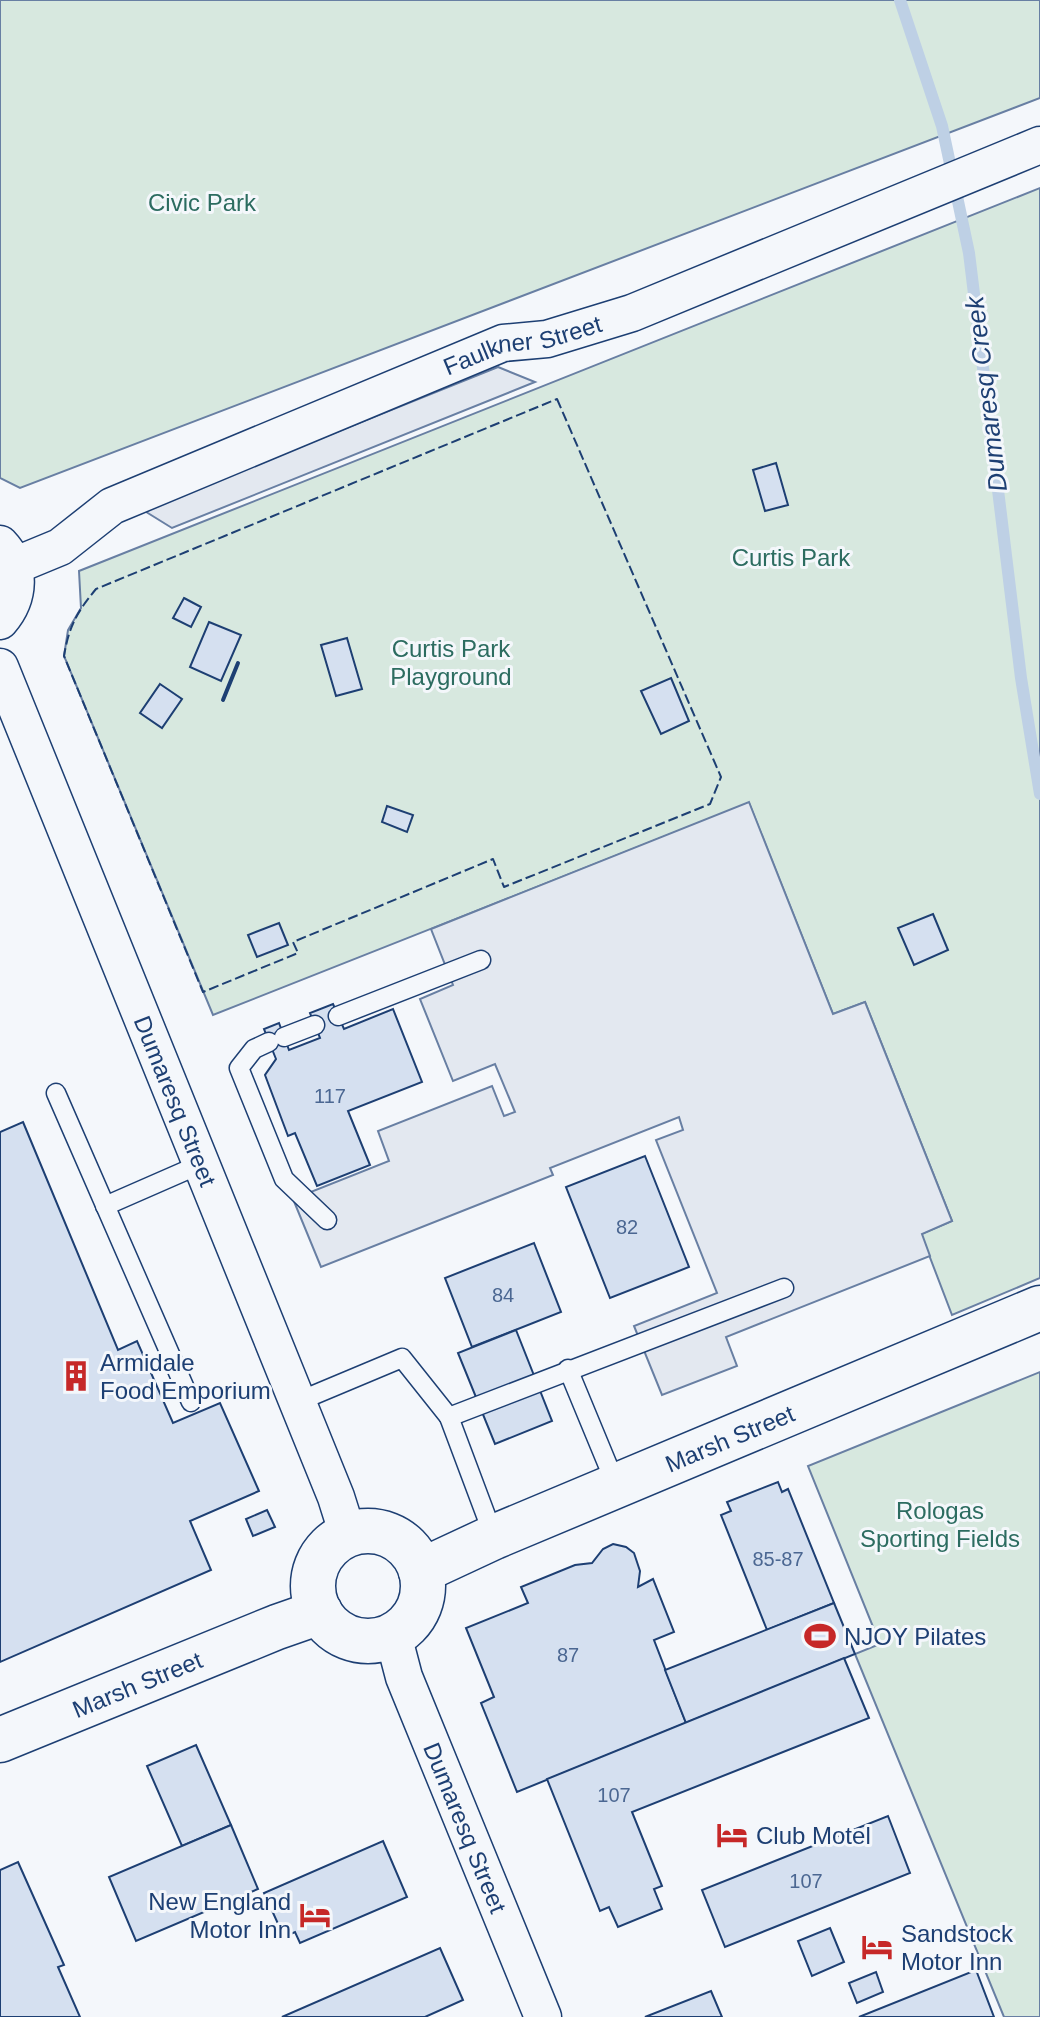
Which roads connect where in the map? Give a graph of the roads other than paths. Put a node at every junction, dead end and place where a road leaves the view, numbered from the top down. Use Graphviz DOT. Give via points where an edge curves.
graph roads {
  1 [pos="1032,148"];
  2 [pos="7,555"];
  3 [pos="0,621"];
  4 [pos="0,667"];
  5 [pos="481,960"];
  6 [pos="338,1016"];
  7 [pos="315,1025"];
  8 [pos="56,1093"];
  9 [pos="201,1164"];
  10 [pos="105,1206"];
  11 [pos="327,1220"];
  12 [pos="784,1288"];
  13 [pos="1040,1308"];
  14 [pos="568,1369"];
  15 [pos="191,1402"];
  16 [pos="297,1402"];
  17 [pos="449,1417"];
  18 [pos="617,1486"];
  19 [pos="348,1535"];
  20 [pos="494,1537"];
  21 [pos="421,1571"];
  22 [pos="320,1612"];
  23 [pos="393,1635"];
  24 [pos="0,1740"];
  25 [pos="543,2017"];
  1 -- 2 [label="street, Faulkner Street" via="632,313 547,339 503,343 112,506 60,547"];
  2 -- 3 [label="street" via="17,585 13,604"];
  4 -- 9 [label="street, Dumaresq Street"];
  5 -- 6 [label="lane"];
  7 -- 11 [label="lane" via="254,1049 239,1068 284,1179"];
  8 -- 10 [label="lane"];
  9 -- 10 [label="lane"];
  9 -- 16 [label="street, Dumaresq Street"];
  10 -- 15 [label="lane"];
  12 -- 14 [label="lane"];
  13 -- 18 [label="main road, Marsh Street"];
  14 -- 17 [label="lane"];
  14 -- 18 [label="lane"];
  16 -- 17 [label="lane" via="402,1358"];
  16 -- 19 [label="street, Dumaresq Street"];
  17 -- 20 [label="lane"];
  18 -- 20 [label="main road, Marsh Street"];
  19 -- 21 [label="main road" via="365,1530 384,1533 413,1554"];
  19 -- 22 [label="main road" via="323,1553 316,1567 313,1582"];
  20 -- 21 [label="main road, Marsh Street"];
  21 -- 23 [label="main road" via="421,1601 415,1615"];
  22 -- 23 [label="main road" via="353,1638"];
  22 -- 24 [label="main road, Marsh Street"];
  23 -- 25 [label="street, Dumaresq Street" via="404,1677"];
}
